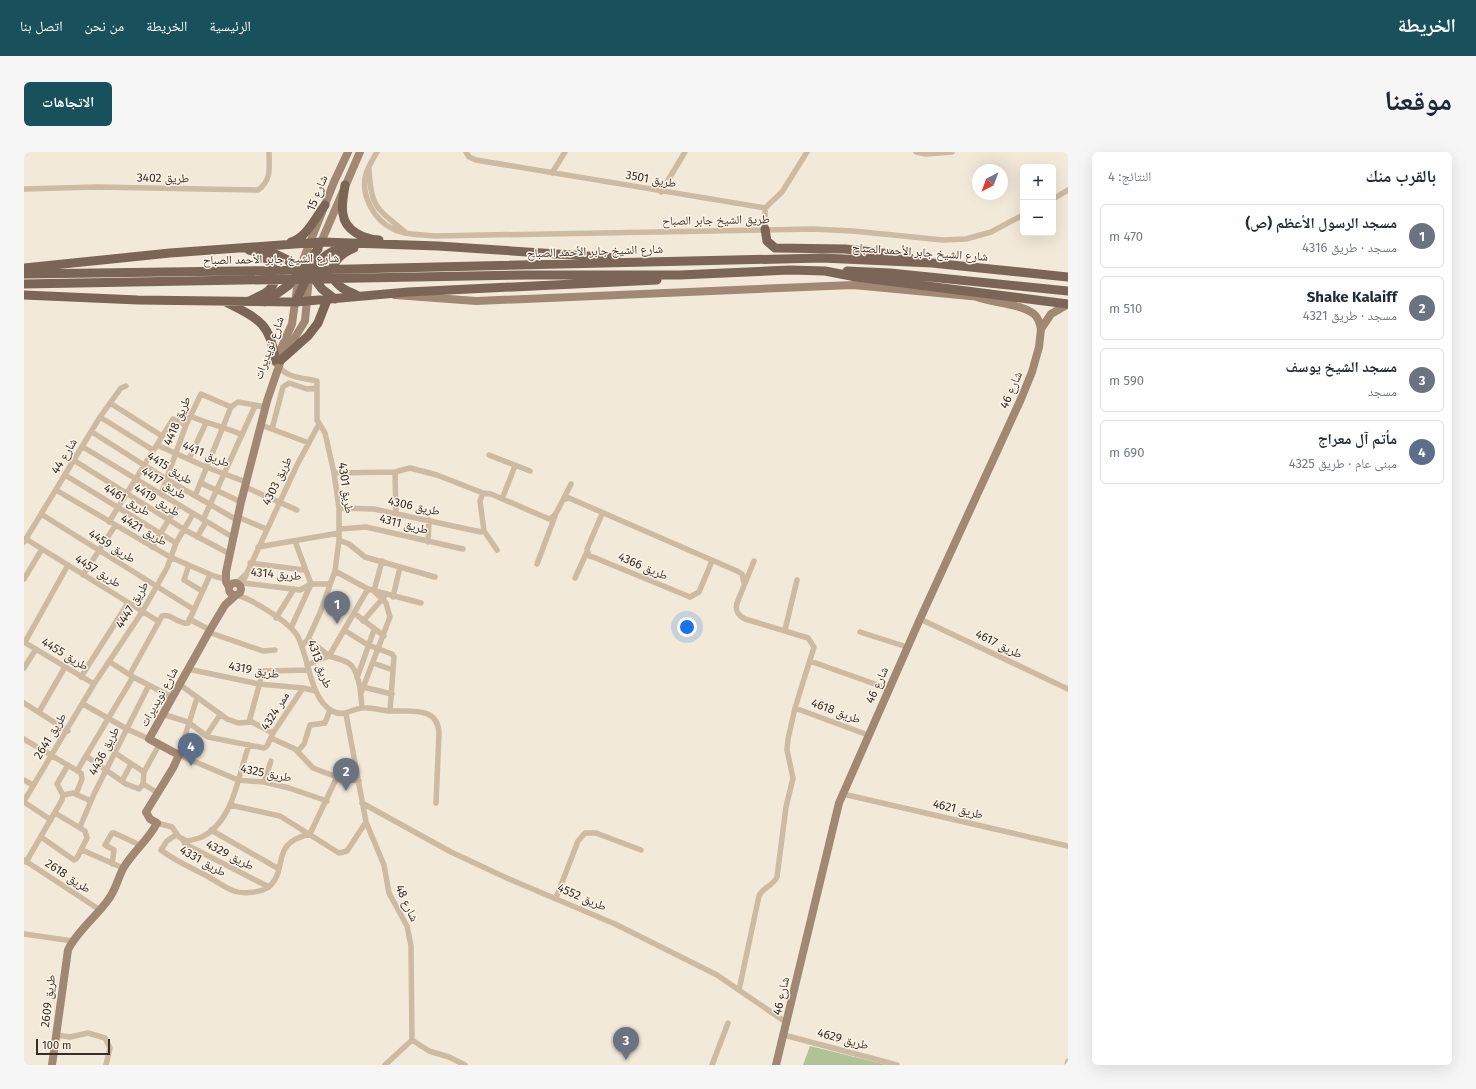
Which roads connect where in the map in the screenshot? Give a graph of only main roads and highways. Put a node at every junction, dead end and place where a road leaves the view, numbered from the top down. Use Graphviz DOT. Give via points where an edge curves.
graph roads {
  1 [pos="345,185"];
  2 [pos="325,206"];
  3 [pos="765,230"];
  4 [pos="363,244"];
  5 [pos="274,245"];
  6 [pos="320,246"];
  7 [pos="438,246"];
  8 [pos="260,247"];
  9 [pos="240,249"];
  10 [pos="643,262"];
  11 [pos="932,263"];
  12 [pos="306,266"];
  13 [pos="24,268"];
  14 [pos="825,271"];
  15 [pos="24,274"];
  16 [pos="299,274"];
  17 [pos="680,274"];
  18 [pos="1068,277"];
  19 [pos="24,284"];
  20 [pos="302,287"];
  21 [pos="1066,291"];
  22 [pos="24,295"];
  23 [pos="358,296"];
  24 [pos="331,300"];
  25 [pos="223,301"];
  26 [pos="248,302"];
  27 [pos="265,302"];
  28 [pos="296,302"];
  29 [pos="306,302"];
  30 [pos="1068,304"];
  1 -- 7 [label="main road" via="342,213 348,225 357,233 371,239"];
  2 -- 5 [label="main road" via="300,239"];
  3 -- 11 [label="main road" via="767,241 775,248 845,249 892,254"];
  4 -- 6 [label="main road"];
  4 -- 7 [label="main road"];
  4 -- 12 [label="main road" via="338,248 318,262"];
  4 -- 23 [label="main road" via="340,256 332,267 336,282"];
  5 -- 6 [label="main road" via="309,243"];
  5 -- 8 [label="main road"];
  6 -- 12 [label="main road"];
  7 -- 10 [label="main road" via="606,256"];
  8 -- 9 [label="main road"];
  8 -- 16 [label="main road" via="280,254 294,265"];
  9 -- 13 [label="main road, شارع الشيخ جابر الأحمد الصباح"];
  9 -- 26 [label="main road" via="257,252 266,257 275,272 275,282 268,291"];
  10 -- 11 [label="main road, شارع الشيخ جابر الأحمد الصباح" via="822,258"];
  10 -- 15 [label="main road, شارع الشيخ جابر الأحمد الصباح"];
  11 -- 18 [label="main road, شارع الشيخ جابر الأحمد الصباح"];
  12 -- 16 [label="main road"];
  12 -- 20 [label="main road"];
  12 -- 24 [label="main road"];
  14 -- 17 [label="main road, شارع الشيخ جابر الأحمد الصباح"];
  14 -- 21 [label="main road" via="890,273"];
  14 -- 30 [label="main road, شارع الشيخ جابر الأحمد الصباح"];
  16 -- 20 [label="main road"];
  16 -- 27 [label="main road" via="289,286"];
  17 -- 19 [label="main road, شارع الشيخ جابر الأحمد الصباح"];
  17 -- 23 [label="main road" via="636,281"];
  20 -- 28 [label="main road"];
  20 -- 29 [label="main road"];
  22 -- 25 [label="main road"];
  23 -- 24 [label="main road"];
  24 -- 25 [label="main road" via="308,336 278,362 271,338 264,326 254,317"];
  24 -- 29 [label="main road"];
  25 -- 26 [label="main road"];
  26 -- 27 [label="main road"];
  27 -- 28 [label="main road"];
  28 -- 29 [label="main road"];
}
